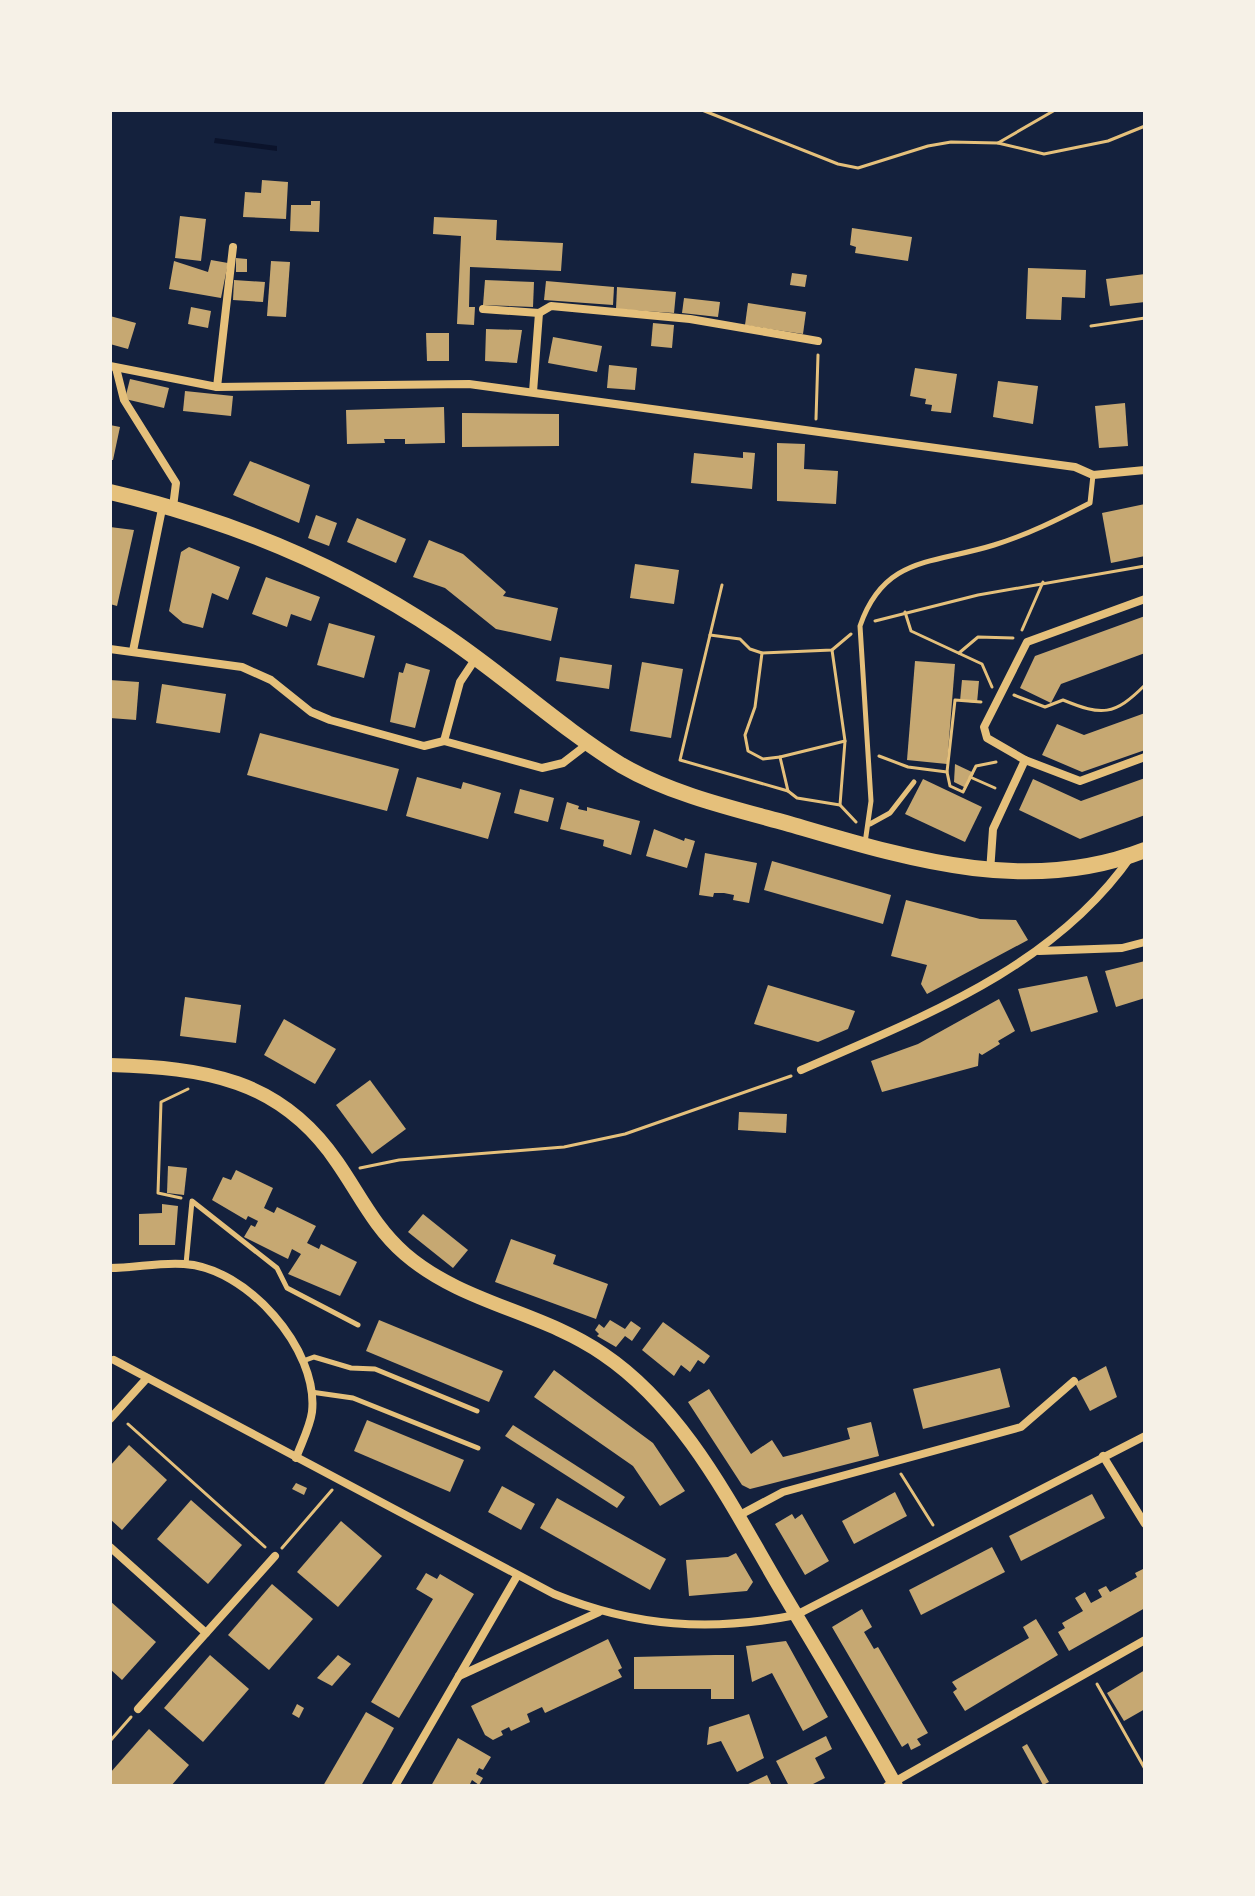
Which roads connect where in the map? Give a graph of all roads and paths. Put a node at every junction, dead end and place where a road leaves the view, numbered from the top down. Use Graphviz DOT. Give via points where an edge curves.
graph roads {
  1 [pos="702,110"];
  2 [pos="1055,110"];
  3 [pos="1145,126"];
  4 [pos="998,143"];
  5 [pos="233,247"];
  6 [pos="483,309"];
  7 [pos="539,313"];
  8 [pos="1145,318"];
  9 [pos="1091,326"];
  10 [pos="818,341"];
  11 [pos="113,367"];
  12 [pos="217,387"];
  13 [pos="533,392"];
  14 [pos="816,431"];
  15 [pos="1145,470"];
  16 [pos="1093,475"];
  17 [pos="110,492"];
  18 [pos="168,506"];
  19 [pos="1145,566"];
  20 [pos="1043,582"];
  21 [pos="722,585"];
  22 [pos="1145,599"];
  23 [pos="860,626"];
  24 [pos="710,635"];
  25 [pos="1018,638"];
  26 [pos="110,649"];
  27 [pos="832,650"];
  28 [pos="1012,650"];
  29 [pos="133,651"];
  30 [pos="762,653"];
  31 [pos="959,653"];
  32 [pos="476,657"];
  33 [pos="1000,675"];
  34 [pos="998,689"];
  35 [pos="981,702"];
  36 [pos="444,741"];
  37 [pos="845,741"];
  38 [pos="589,743"];
  39 [pos="868,752"];
  40 [pos="780,757"];
  41 [pos="1145,757"];
  42 [pos="1025,760"];
  43 [pos="996,762"];
  44 [pos="947,772"];
  45 [pos="970,777"];
  46 [pos="914,782"];
  47 [pos="995,788"];
  48 [pos="788,791"];
  49 [pos="840,805"];
  50 [pos="856,822"];
  51 [pos="869,825"];
  52 [pos="864,846"];
  53 [pos="1139,852"];
  54 [pos="990,872"];
  55 [pos="1145,942"];
  56 [pos="1038,951"];
  57 [pos="110,1065"];
  58 [pos="801,1070"];
  59 [pos="785,1080"];
  60 [pos="199,1083"];
  61 [pos="344,1172"];
  62 [pos="192,1201"];
  63 [pos="186,1264"];
  64 [pos="110,1268"];
  65 [pos="358,1325"];
  66 [pos="114,1360"];
  67 [pos="302,1361"];
  68 [pos="147,1378"];
  69 [pos="1074,1381"];
  70 [pos="310,1392"];
  71 [pos="477,1411"];
  72 [pos="110,1419"];
  73 [pos="128,1424"];
  74 [pos="1145,1436"];
  75 [pos="478,1448"];
  76 [pos="1103,1456"];
  77 [pos="296,1458"];
  78 [pos="894,1464"];
  79 [pos="340,1482"];
  80 [pos="738,1516"];
  81 [pos="1145,1524"];
  82 [pos="933,1525"];
  83 [pos="110,1547"];
  84 [pos="275,1556"];
  85 [pos="517,1576"];
  86 [pos="599,1612"];
  87 [pos="796,1615"];
  88 [pos="206,1633"];
  89 [pos="1145,1640"];
  90 [pos="459,1676"];
  91 [pos="1097,1684"];
  92 [pos="138,1709"];
  93 [pos="110,1741"];
  94 [pos="1145,1769"];
  95 [pos="892,1785"];
  96 [pos="395,1786"];
  1 -- 4 [label="path" via="858,168 928,146"];
  2 -- 4 [label="path"];
  3 -- 4 [label="path" via="1108,141 1044,154"];
  5 -- 12 [label="street"];
  6 -- 7 [label="street"];
  7 -- 10 [label="street" via="551,306 690,319"];
  7 -- 13 [label="street"];
  8 -- 9 [label="path"];
  10 -- 14 [label="path"];
  11 -- 12 [label="street"];
  11 -- 18 [label="street" via="124,400 176,483"];
  12 -- 13 [label="street" via="469,384"];
  13 -- 14 [label="street"];
  14 -- 16 [label="street" via="1075,467"];
  15 -- 16 [label="street"];
  16 -- 23 [label="lane" via="1090,503 1057,520 995,545 919,563 884,582 869,599"];
  17 -- 18 [label="main road"];
  18 -- 29 [label="street"];
  18 -- 32 [label="main road" via="323,565"];
  19 -- 20 [label="path"];
  20 -- 23 [label="path"];
  20 -- 25 [label="path"];
  21 -- 24 [label="path"];
  22 -- 34 [label="street" via="1027,642"];
  23 -- 27 [label="path"];
  23 -- 39 [label="lane"];
  24 -- 30 [label="path" via="740,639"];
  24 -- 48 [label="path" via="680,760"];
  25 -- 28 [label="path"];
  25 -- 31 [label="path" via="978,637"];
  26 -- 29 [label="street"];
  27 -- 30 [label="path"];
  27 -- 37 [label="path"];
  29 -- 36 [label="street" via="242,667 330,720 424,746"];
  30 -- 40 [label="path" via="755,707 745,735 748,751 763,759"];
  32 -- 36 [label="street" via="460,682"];
  32 -- 38 [label="main road"];
  33 -- 34 [label="path"];
  34 -- 42 [label="street" via="984,727 987,738"];
  35 -- 44 [label="path" via="955,700"];
  36 -- 38 [label="street" via="542,768 563,763"];
  37 -- 40 [label="path"];
  37 -- 49 [label="path"];
  38 -- 52 [label="main road" via="623,766 684,793"];
  39 -- 44 [label="path" via="908,767"];
  39 -- 51 [label="lane"];
  40 -- 48 [label="path"];
  41 -- 42 [label="street" via="1080,781"];
  42 -- 54 [label="street" via="993,829"];
  43 -- 45 [label="path" via="976,766"];
  44 -- 45 [label="path" via="950,786 963,792"];
  45 -- 47 [label="path"];
  46 -- 51 [label="lane" via="890,813"];
  48 -- 49 [label="path" via="797,798"];
  49 -- 50 [label="path"];
  51 -- 52 [label="lane"];
  52 -- 54 [label="main road" via="940,866"];
  53 -- 54 [label="main road" via="1049,870"];
  53 -- 56 [label="street" via="1059,937"];
  55 -- 56 [label="street" via="1122,948"];
  56 -- 58 [label="street" via="960,999"];
  57 -- 61 [label="main road" via="198,1071 258,1091 306,1122"];
  59 -- 61 [label="path" via="695,1112 564,1147 399,1160"];
  60 -- 62 [label="path" via="161,1102 158,1193"];
  61 -- 80 [label="main road" via="373,1223 405,1254 446,1283 556,1326 638,1381 668,1411"];
  62 -- 63 [label="lane"];
  62 -- 65 [label="lane" via="277,1268 287,1288"];
  63 -- 64 [label="street"];
  63 -- 67 [label="street" via="224,1277 259,1300 284,1323"];
  66 -- 68 [label="street"];
  67 -- 70 [label="street"];
  67 -- 71 [label="lane" via="314,1357 375,1369"];
  68 -- 72 [label="street"];
  68 -- 77 [label="street"];
  69 -- 78 [label="street" via="1021,1427"];
  70 -- 75 [label="lane" via="353,1398"];
  70 -- 77 [label="street" via="312,1411"];
  73 -- 84 [label="path"];
  74 -- 76 [label="street"];
  76 -- 81 [label="street"];
  76 -- 87 [label="street"];
  77 -- 79 [label="street"];
  78 -- 80 [label="street" via="783,1492"];
  78 -- 82 [label="path"];
  79 -- 84 [label="path"];
  79 -- 85 [label="street"];
  80 -- 87 [label="main road"];
  83 -- 88 [label="street"];
  84 -- 88 [label="street"];
  85 -- 86 [label="street"];
  85 -- 90 [label="street"];
  86 -- 87 [label="street" via="691,1627"];
  86 -- 90 [label="street"];
  87 -- 95 [label="main road"];
  88 -- 92 [label="street"];
  89 -- 95 [label="street"];
  90 -- 96 [label="street"];
  91 -- 94 [label="path"];
  92 -- 93 [label="path"];
}
